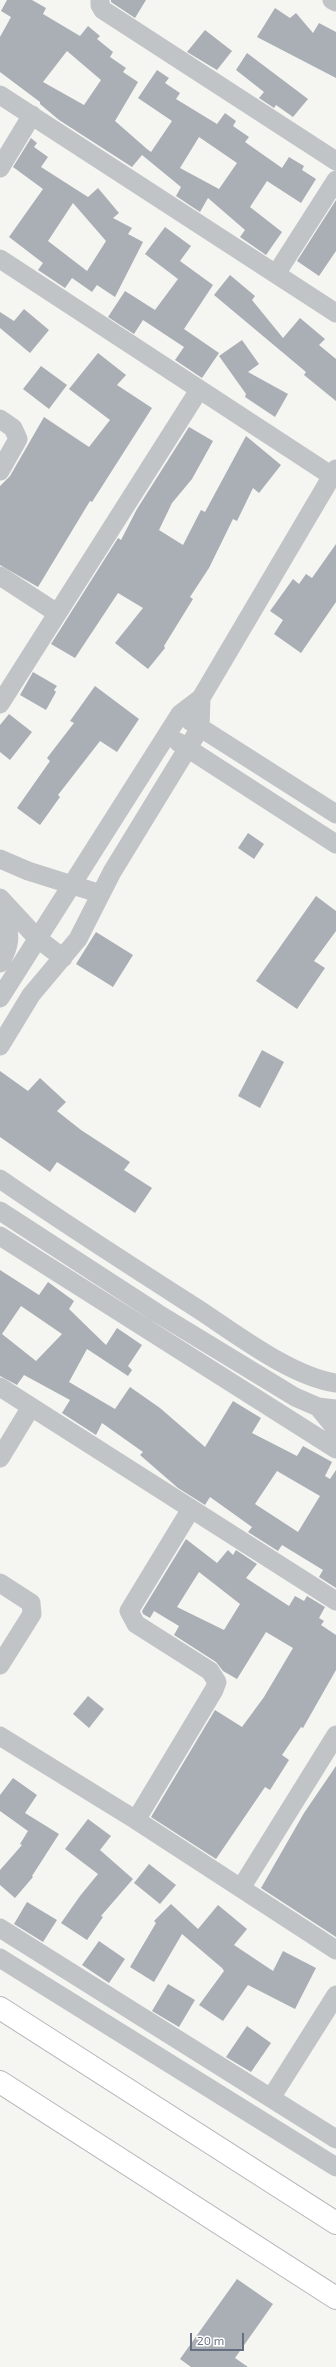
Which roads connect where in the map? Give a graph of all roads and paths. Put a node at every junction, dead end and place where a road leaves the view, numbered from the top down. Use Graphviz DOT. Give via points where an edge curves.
graph roads {
  1 [pos="100,0"];
  2 [pos="332,0"];
  3 [pos="336,2"];
  4 [pos="0,95"];
  5 [pos="32,115"];
  6 [pos="336,161"];
  7 [pos="0,168"];
  8 [pos="336,180"];
  9 [pos="0,258"];
  10 [pos="276,274"];
  11 [pos="336,313"];
  12 [pos="199,390"];
  13 [pos="0,419"];
  14 [pos="0,471"];
  15 [pos="334,472"];
  16 [pos="0,576"];
  17 [pos="57,613"];
  18 [pos="200,698"];
  19 [pos="0,704"];
  20 [pos="180,714"];
  21 [pos="200,728"];
  22 [pos="166,735"];
  23 [pos="188,748"];
  24 [pos="336,814"];
  25 [pos="336,844"];
  26 [pos="0,860"];
  27 [pos="72,883"];
  28 [pos="101,894"];
  29 [pos="0,898"];
  30 [pos="0,920"];
  31 [pos="37,938"];
  32 [pos="63,958"];
  33 [pos="0,963"];
  34 [pos="0,998"];
  35 [pos="0,1046"];
  36 [pos="0,1179"];
  37 [pos="0,1211"];
  38 [pos="48,1213"];
  39 [pos="35,1233"];
  40 [pos="0,1236"];
  41 [pos="331,1382"];
  42 [pos="0,1387"];
  43 [pos="31,1407"];
  44 [pos="327,1408"];
  45 [pos="336,1429"];
  46 [pos="336,1449"];
  47 [pos="0,1458"];
  48 [pos="191,1509"];
  49 [pos="0,1583"];
  50 [pos="336,1601"];
  51 [pos="0,1665"];
  52 [pos="336,1735"];
  53 [pos="0,1736"];
  54 [pos="136,1820"];
  55 [pos="241,1888"];
  56 [pos="0,1928"];
  57 [pos="336,1950"];
  58 [pos="0,1958"];
  59 [pos="336,1995"];
  60 [pos="0,2008"];
  61 [pos="0,2082"];
  62 [pos="271,2098"];
  63 [pos="336,2139"];
  64 [pos="336,2167"];
  65 [pos="336,2223"];
  66 [pos="336,2298"];
  1 -- 6 [label="street" via="100,6 104,10"];
  2 -- 3 [label="street"];
  4 -- 5 [label="street"];
  5 -- 7 [label="street"];
  5 -- 10 [label="street"];
  8 -- 10 [label="street"];
  9 -- 12 [label="street"];
  10 -- 11 [label="street"];
  12 -- 15 [label="street"];
  12 -- 17 [label="street"];
  13 -- 14 [label="street" via="14,428 18,439"];
  15 -- 18 [label="street"];
  16 -- 17 [label="street"];
  17 -- 19 [label="street"];
  18 -- 20 [label="street"];
  18 -- 21 [label="street"];
  20 -- 21 [label="street"];
  20 -- 22 [label="street"];
  21 -- 23 [label="street"];
  21 -- 24 [label="street"];
  22 -- 23 [label="street"];
  22 -- 27 [label="street"];
  23 -- 25 [label="street"];
  23 -- 28 [label="street"];
  26 -- 27 [label="street" via="28,872"];
  27 -- 28 [label="street"];
  27 -- 31 [label="street"];
  28 -- 32 [label="street" via="78,939"];
  29 -- 31 [label="street"];
  30 -- 33 [label="street" via="6,927 9,943"];
  31 -- 32 [label="street"];
  31 -- 34 [label="street"];
  32 -- 35 [label="street" via="31,995"];
  36 -- 38 [label="street"];
  37 -- 39 [label="street"];
  38 -- 39 [label="street"];
  38 -- 41 [label="street" via="252,1344 310,1377"];
  39 -- 44 [label="street" via="295,1398"];
  40 -- 46 [label="street"];
  41 -- 44 [label="street"];
  42 -- 43 [label="street"];
  43 -- 47 [label="street"];
  43 -- 48 [label="street"];
  44 -- 45 [label="street"];
  48 -- 50 [label="street"];
  48 -- 54 [label="street" via="129,1611 136,1624 210,1671 217,1682"];
  49 -- 51 [label="street" via="31,1603 32,1610 32,1614"];
  52 -- 55 [label="street"];
  53 -- 54 [label="street"];
  54 -- 55 [label="street"];
  55 -- 57 [label="street"];
  56 -- 62 [label="street"];
  58 -- 64 [label="street"];
  59 -- 62 [label="street"];
  60 -- 65 [label="main road"];
  61 -- 66 [label="main road"];
  62 -- 63 [label="street"];
}
